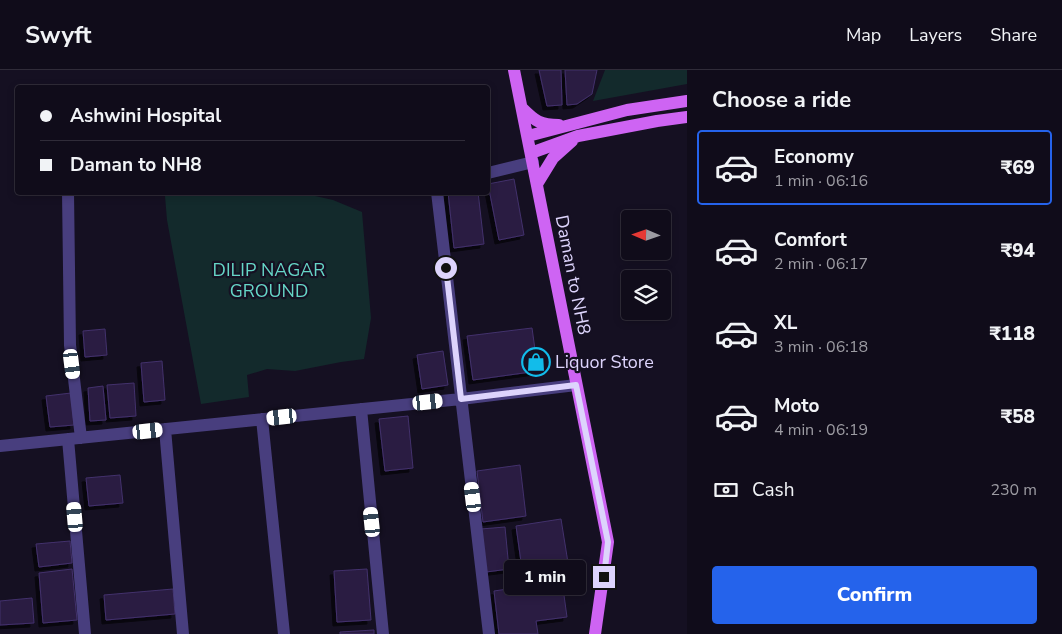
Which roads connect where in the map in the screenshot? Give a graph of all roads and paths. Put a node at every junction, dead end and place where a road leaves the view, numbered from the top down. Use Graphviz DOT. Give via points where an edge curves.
graph roads {
  1 [pos="514,70"];
  2 [pos="687,100"];
  3 [pos="522,108"];
  4 [pos="687,117"];
  5 [pos="572,124"];
  6 [pos="528,136"];
  7 [pos="578,136"];
  8 [pos="532,158"];
  9 [pos="490,172"];
  10 [pos="537,184"];
  11 [pos="68,195"];
  12 [pos="437,195"];
  13 [pos="576,385"];
  14 [pos="461,399"];
  15 [pos="360,409"];
  16 [pos="262,419"];
  17 [pos="165,429"];
  18 [pos="81,438"];
  19 [pos="68,439"];
  20 [pos="0,446"];
  21 [pos="86,634"];
  22 [pos="183,634"];
  23 [pos="284,634"];
  24 [pos="384,634"];
  25 [pos="489,634"];
  26 [pos="596,634"];
  1 -- 3 [label="main road, Daman to NH8"];
  2 -- 5 [label="main road"];
  3 -- 5 [label="main road" via="535,122"];
  3 -- 6 [label="main road, Daman to NH8"];
  4 -- 7 [label="main road"];
  5 -- 6 [label="main road"];
  6 -- 8 [label="main road, Daman to NH8"];
  7 -- 8 [label="main road"];
  7 -- 10 [label="main road" via="553,158"];
  8 -- 9 [label="street"];
  8 -- 10 [label="main road, Daman to NH8"];
  10 -- 13 [label="main road, Daman to NH8"];
  11 -- 18 [label="street" via="70,345"];
  12 -- 14 [label="street"];
  13 -- 14 [label="street"];
  13 -- 26 [label="main road, Daman to NH8" via="608,542"];
  14 -- 15 [label="street"];
  14 -- 25 [label="street"];
  15 -- 16 [label="street"];
  15 -- 24 [label="street"];
  16 -- 17 [label="street"];
  16 -- 23 [label="street"];
  17 -- 18 [label="street"];
  17 -- 22 [label="street"];
  18 -- 19 [label="street"];
  19 -- 20 [label="street"];
  19 -- 21 [label="street"];
}
